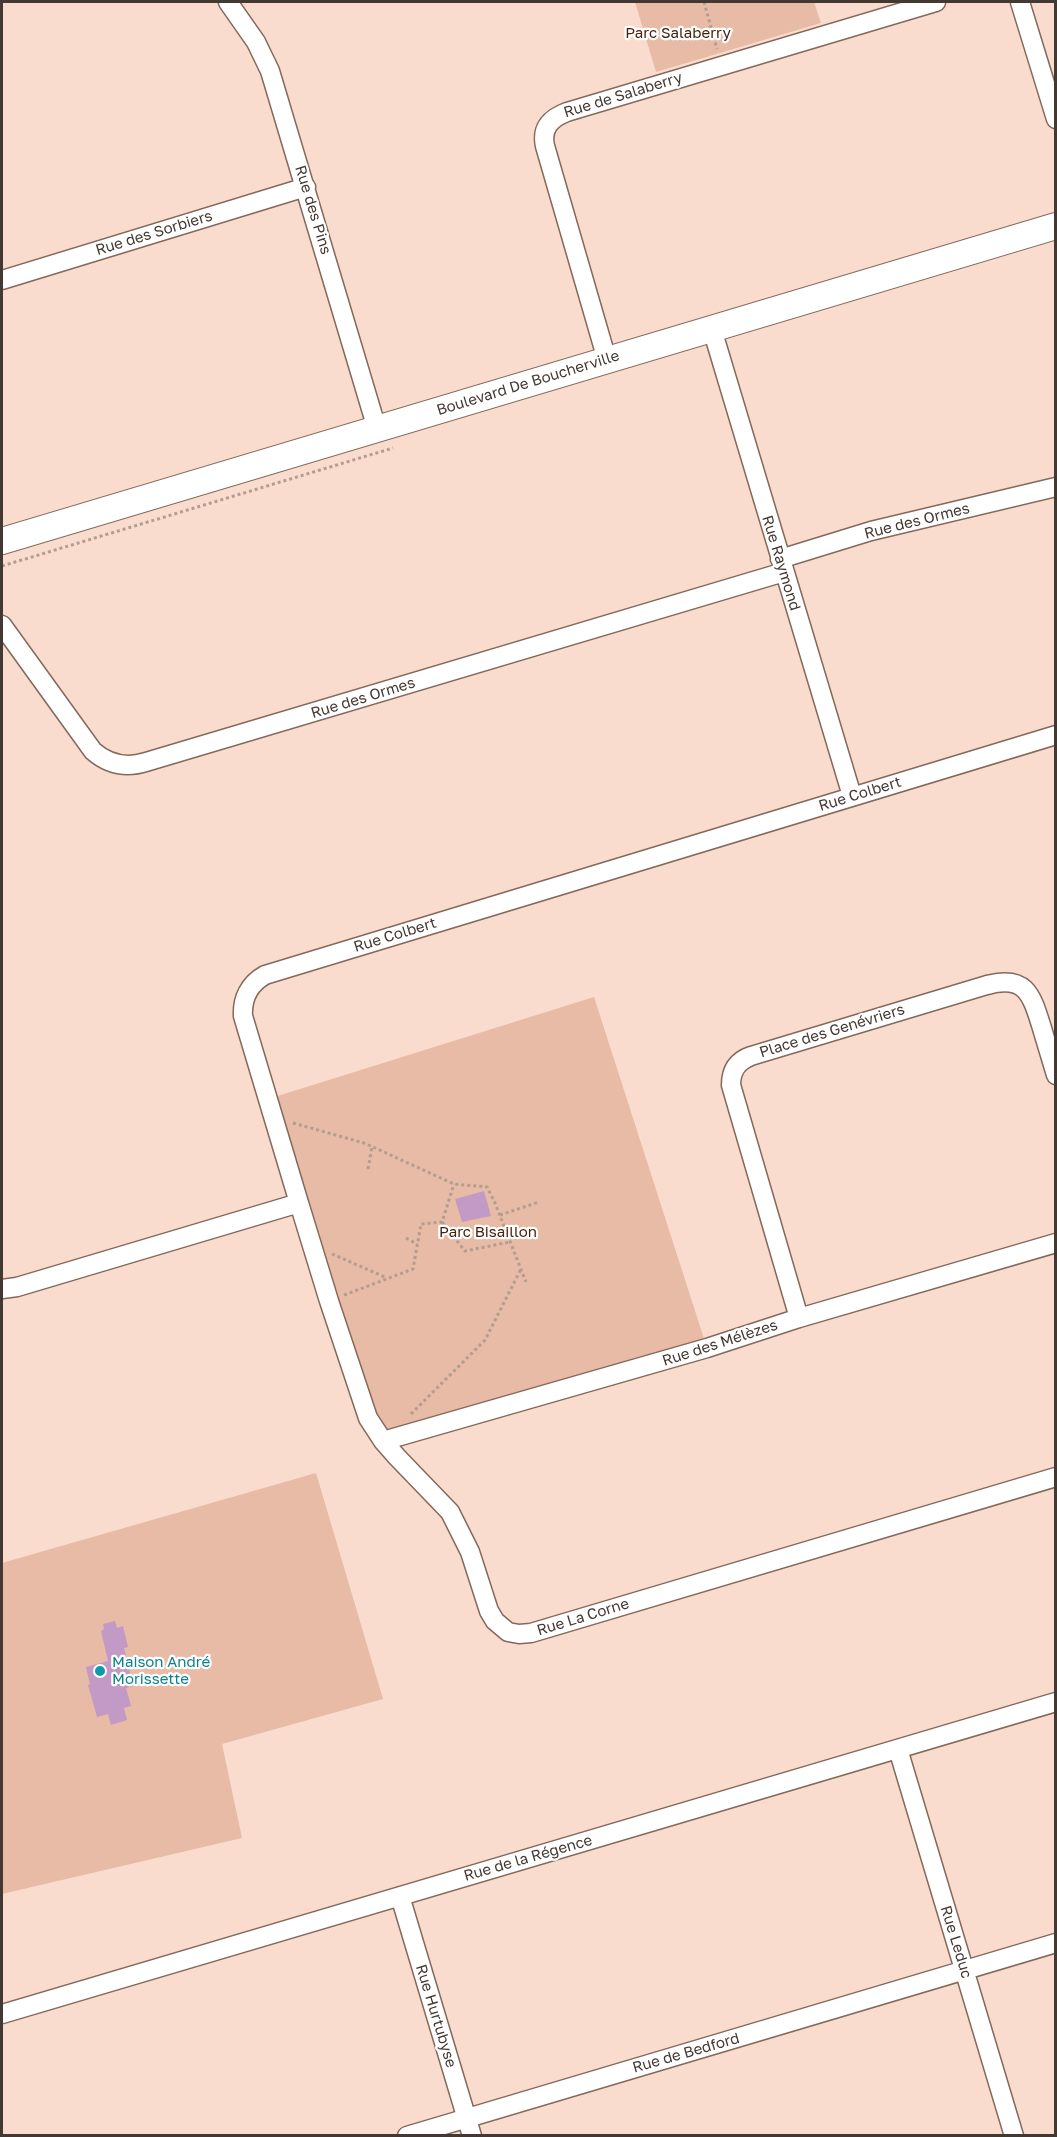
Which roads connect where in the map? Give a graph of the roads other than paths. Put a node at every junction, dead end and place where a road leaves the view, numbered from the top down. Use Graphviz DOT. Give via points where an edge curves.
graph roads {
  1 [pos="228,2"];
  2 [pos="936,2"];
  3 [pos="1020,2"];
  4 [pos="1056,119"];
  5 [pos="306,187"];
  6 [pos="1056,226"];
  7 [pos="2,280"];
  8 [pos="712,329"];
  9 [pos="608,360"];
  10 [pos="377,429"];
  11 [pos="1056,487"];
  12 [pos="2,541"];
  13 [pos="782,566"];
  14 [pos="2,625"];
  15 [pos="1056,735"];
  16 [pos="852,796"];
  17 [pos="1056,1075"];
  18 [pos="299,1203"];
  19 [pos="1056,1243"];
  20 [pos="2,1289"];
  21 [pos="799,1318"];
  22 [pos="383,1441"];
  23 [pos="1056,1477"];
  24 [pos="1056,1702"];
  25 [pos="898,1749"];
  26 [pos="400,1896"];
  27 [pos="1056,1943"];
  28 [pos="965,1971"];
  29 [pos="2,2014"];
  30 [pos="469,2127"];
  31 [pos="407,2136"];
  32 [pos="1014,2136"];
  1 -- 5 [label="street, Rue des Pins" via="266,61"];
  2 -- 9 [label="street, Rue de Salaberry" via="721,65 557,116 549,122 545,146"];
  3 -- 4 [label="street"];
  5 -- 7 [label="street, Rue des Sorbiers"];
  5 -- 10 [label="street, Rue des Pins"];
  6 -- 8 [label="street, Boulevard De Boucherville"];
  8 -- 9 [label="street, Boulevard De Boucherville"];
  8 -- 13 [label="street, Rue Raymond"];
  9 -- 10 [label="street, Boulevard De Boucherville"];
  10 -- 12 [label="street, Boulevard De Boucherville"];
  11 -- 13 [label="street, Rue des Ormes" via="871,531"];
  13 -- 14 [label="street, Rue des Ormes" via="129,766 110,762 93,751"];
  13 -- 16 [label="street, Rue Raymond"];
  15 -- 16 [label="street, Rue Colbert"];
  16 -- 18 [label="street, Rue Colbert" via="259,978 247,992 243,1017"];
  17 -- 21 [label="street, Place des Genévriers" via="1032,998 1021,986 1006,981 741,1061 734,1069 731,1085"];
  18 -- 20 [label="street"];
  18 -- 22 [label="street, Rue La Corne" via="368,1418"];
  19 -- 21 [label="street, Rue des Mélèzes"];
  21 -- 22 [label="street, Rue des Mélèzes"];
  22 -- 23 [label="street, Rue La Corne" via="450,1512 470,1552 492,1617 503,1629 519,1634"];
  24 -- 25 [label="street, Rue de la Régence"];
  25 -- 26 [label="street, Rue de la Régence"];
  25 -- 28 [label="street, Rue Leduc"];
  26 -- 29 [label="street, Rue de la Régence"];
  26 -- 30 [label="street, Rue Hurtubyse"];
  27 -- 28 [label="street, Rue de Bedford"];
  28 -- 30 [label="street, Rue de Bedford"];
  28 -- 32 [label="street, Rue Leduc"];
  30 -- 31 [label="street, Rue de Bedford"];
}
